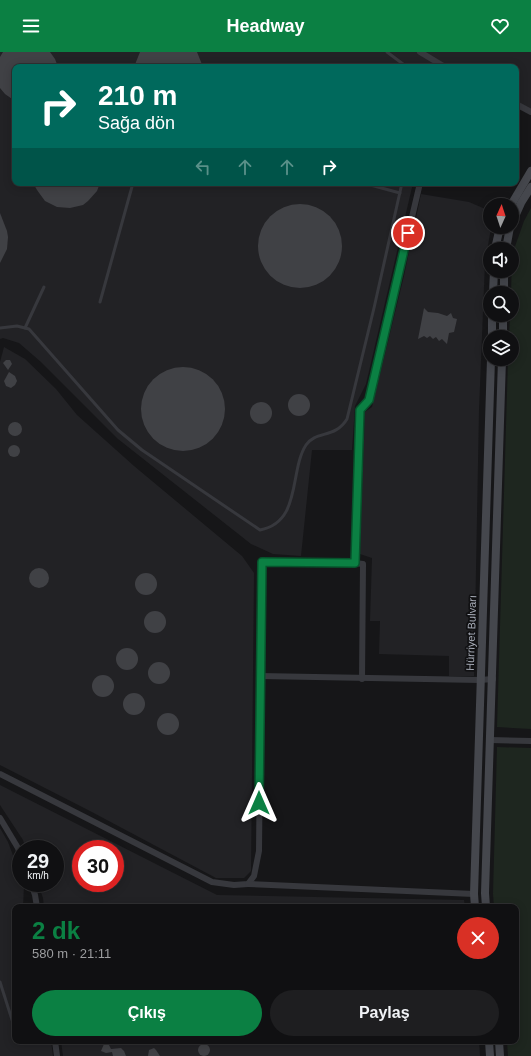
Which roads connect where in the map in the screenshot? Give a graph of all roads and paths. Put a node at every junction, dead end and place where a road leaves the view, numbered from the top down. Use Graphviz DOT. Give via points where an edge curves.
graph roads {
  1 [pos="387,52"];
  2 [pos="420,52"];
  3 [pos="403,64"];
  4 [pos="439,64"];
  5 [pos="519,106"];
  6 [pos="531,112"];
  7 [pos="531,171"];
  8 [pos="131,186"];
  9 [pos="374,186"];
  10 [pos="401,186"];
  11 [pos="419,186"];
  12 [pos="531,187"];
  13 [pos="400,193"];
  14 [pos="515,198"];
  15 [pos="519,207"];
  16 [pos="44,287"];
  17 [pos="100,302"];
  18 [pos="0,328"];
  19 [pos="25,328"];
  20 [pos="491,366"];
  21 [pos="502,366"];
  22 [pos="355,563"];
  23 [pos="260,676"];
  24 [pos="362,679"];
  25 [pos="493,679"];
  26 [pos="480,680"];
  27 [pos="490,740"];
  28 [pos="531,741"];
  29 [pos="0,774"];
  30 [pos="0,818"];
  31 [pos="13,840"];
  32 [pos="248,884"];
  33 [pos="34,892"];
  34 [pos="474,894"];
  35 [pos="36,904"];
  36 [pos="475,904"];
  37 [pos="486,904"];
  38 [pos="0,982"];
  39 [pos="12,1020"];
  40 [pos="55,1044"];
  41 [pos="489,1044"];
  42 [pos="499,1044"];
  43 [pos="57,1056"];
  44 [pos="490,1056"];
  45 [pos="500,1056"];
  1 -- 3 [label="lane"];
  2 -- 4 [label="street"];
  5 -- 6 [label="street"];
  7 -- 14 [label="main road"];
  8 -- 17 [label="lane"];
  9 -- 13 [label="lane"];
  10 -- 13 [label="lane"];
  11 -- 22 [label="street" via="369,400 360,410"];
  12 -- 15 [label="main road"];
  13 -- 19 [label="lane" via="347,419 336,431 315,437 306,444 286,514 267,528 260,530 142,450 118,430 29,329"];
  16 -- 19 [label="lane"];
  18 -- 19 [label="lane"];
  20 -- 26 [label="main road, Hürriyet Bulvarı"];
  21 -- 25 [label="main road, Hürriyet Bulvarı"];
  22 -- 23 [label="street" via="262,562"];
  22 -- 24 [label="street" via="363,564"];
  23 -- 24 [label="street"];
  23 -- 32 [label="street" via="259,851 254,876"];
  24 -- 26 [label="street"];
  25 -- 26 [label="street"];
  25 -- 27 [label="main road, Hürriyet Bulvarı"];
  26 -- 34 [label="main road, Hürriyet Bulvarı"];
  27 -- 28 [label="street"];
  27 -- 37 [label="main road, Hürriyet Bulvarı"];
  29 -- 32 [label="street" via="212,882"];
  30 -- 31 [label="street"];
  32 -- 34 [label="street"];
  33 -- 35 [label="street"];
  34 -- 36 [label="main road, Hürriyet Bulvarı"];
  38 -- 39 [label="lane"];
  40 -- 43 [label="street"];
  41 -- 44 [label="main road"];
  42 -- 45 [label="main road"];
}
